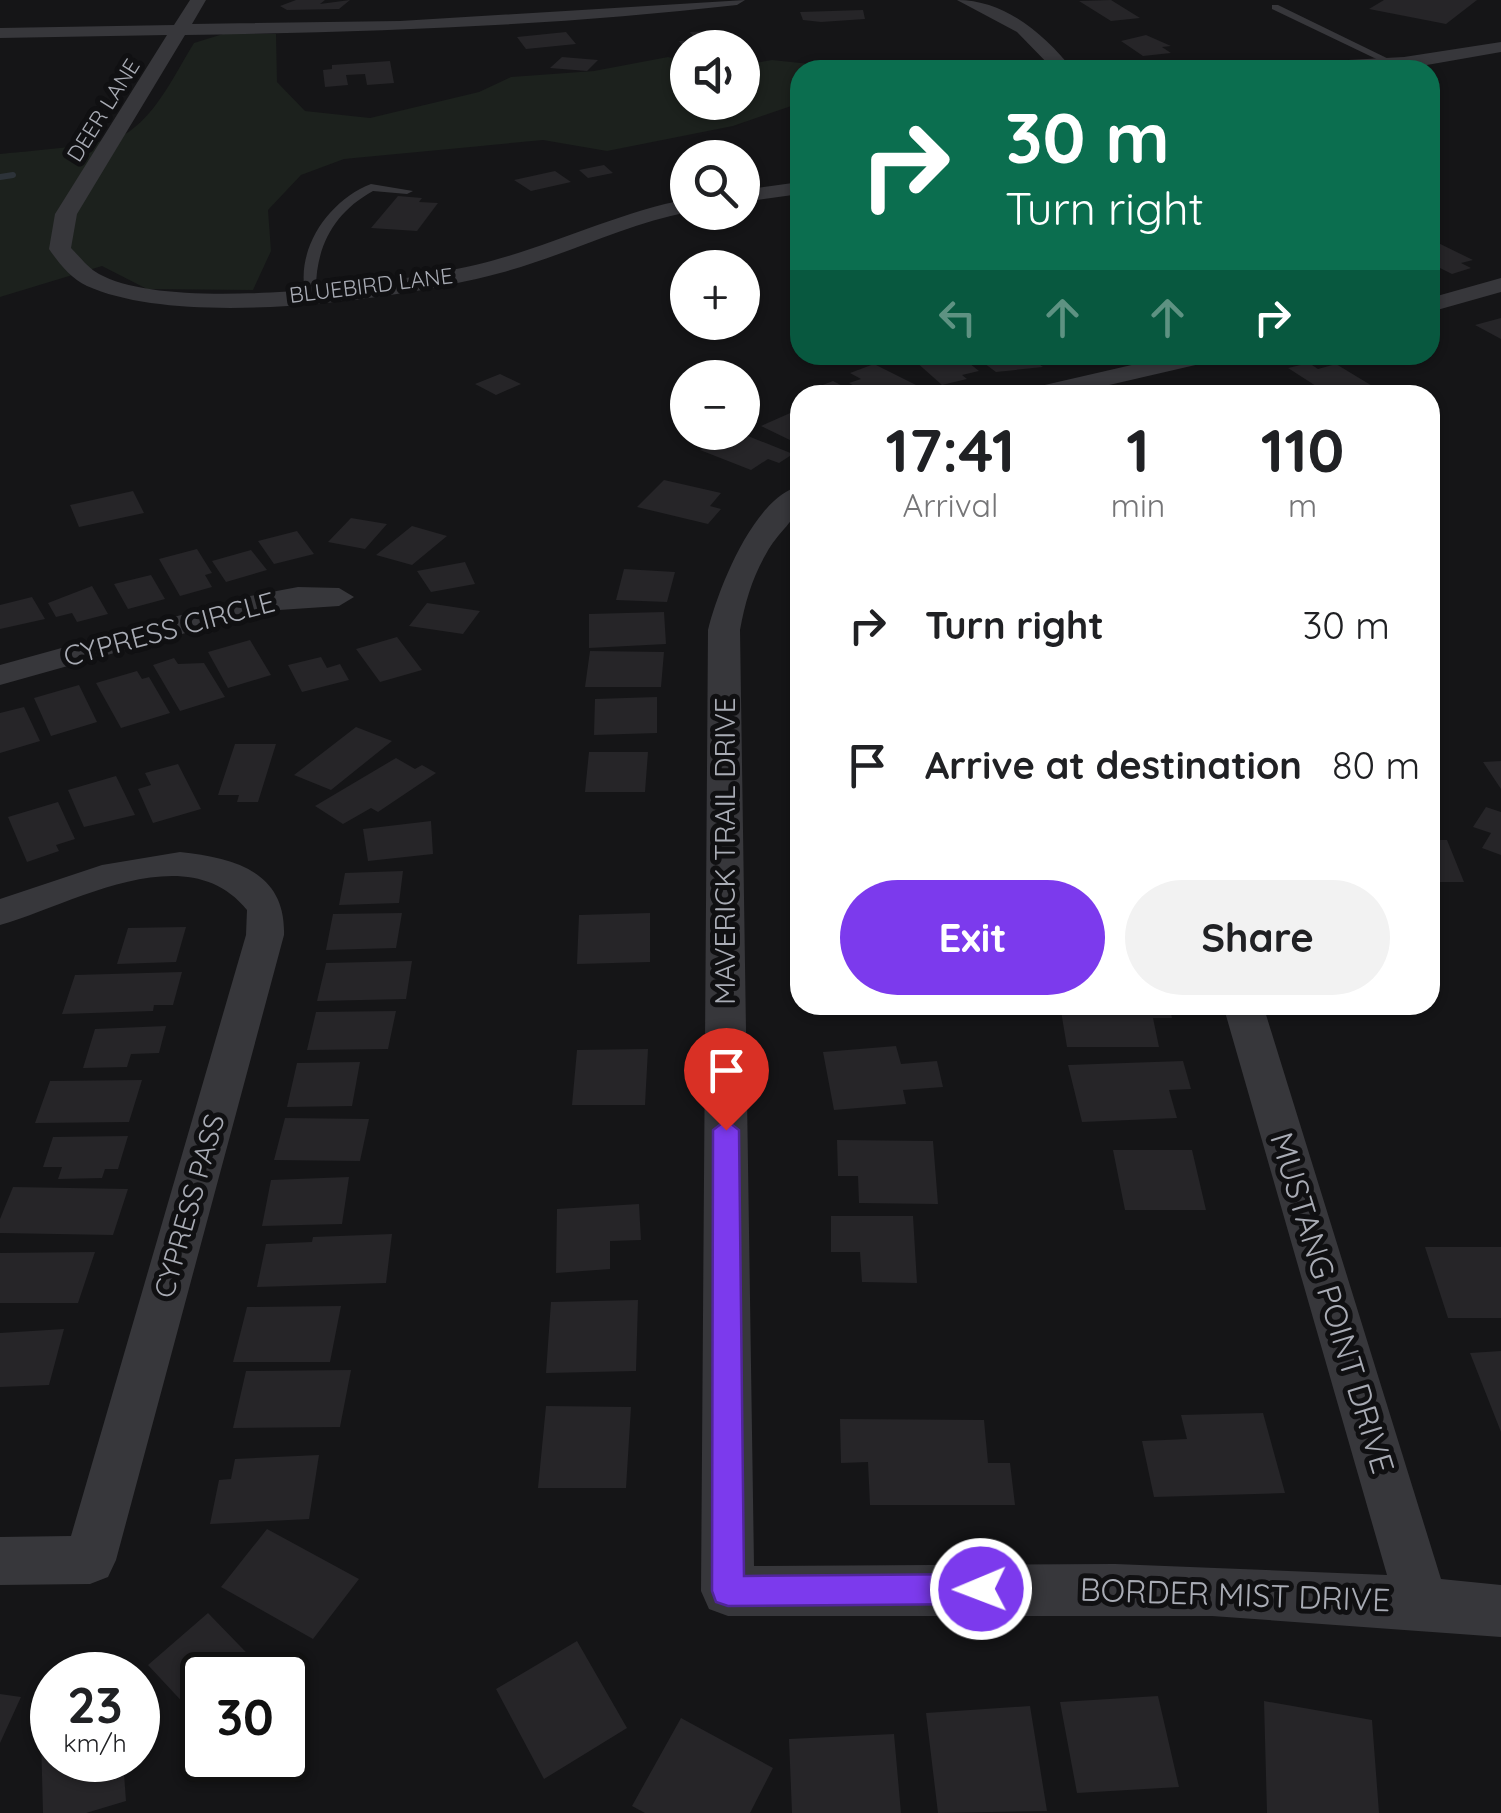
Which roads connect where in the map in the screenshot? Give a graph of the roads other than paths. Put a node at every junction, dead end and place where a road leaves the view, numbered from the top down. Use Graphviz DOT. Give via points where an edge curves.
graph roads {
  1 [pos="198,0"];
  2 [pos="737,0"];
  3 [pos="966,0"];
  4 [pos="1275,7"];
  5 [pos="183,30"];
  6 [pos="0,33"];
  7 [pos="1501,47"];
  8 [pos="1054,60"];
  9 [pos="1386,60"];
  10 [pos="1419,60"];
  11 [pos="790,189"];
  12 [pos="407,191"];
  13 [pos="760,194"];
  14 [pos="670,211"];
  15 [pos="60,248"];
  16 [pos="1501,285"];
  17 [pos="310,293"];
  18 [pos="1440,302"];
  19 [pos="1164,365"];
  20 [pos="1076,385"];
  21 [pos="790,504"];
  22 [pos="339,598"];
  23 [pos="0,674"];
  24 [pos="0,912"];
  25 [pos="1246,1015"];
  26 [pos="0,1561"];
  27 [pos="728,1591"];
  28 [pos="1421,1602"];
  29 [pos="1501,1611"];
  1 -- 5 [label="street, DEER LANE"];
  2 -- 5 [label="street" via="457,24"];
  3 -- 8 [label="street" via="1022,28"];
  4 -- 9 [label="lane"];
  5 -- 6 [label="street"];
  5 -- 15 [label="street, DEER LANE" via="66,214"];
  7 -- 10 [label="street"];
  11 -- 13 [label="street"];
  12 -- 17 [label="lane" via="372,187 336,214 310,255"];
  14 -- 17 [label="street, BLUEBIRD LANE" via="488,269"];
  15 -- 17 [label="street, BLUEBIRD LANE" via="94,280 154,296"];
  16 -- 18 [label="street"];
  19 -- 20 [label="street"];
  21 -- 27 [label="street, MAVERICK TRAIL DRIVE" via="739,571 724,630"];
  22 -- 23 [label="street, CYPRESS CIRCLE" via="261,602"];
  24 -- 26 [label="street, CYPRESS PASS" via="156,865 196,864 241,878 266,908 90,1560"];
  25 -- 28 [label="street, MUSTANG POINT DRIVE"];
  27 -- 28 [label="street, BORDER MIST DRIVE" via="1090,1588"];
  28 -- 29 [label="street, BORDER MIST DRIVE"];
}
